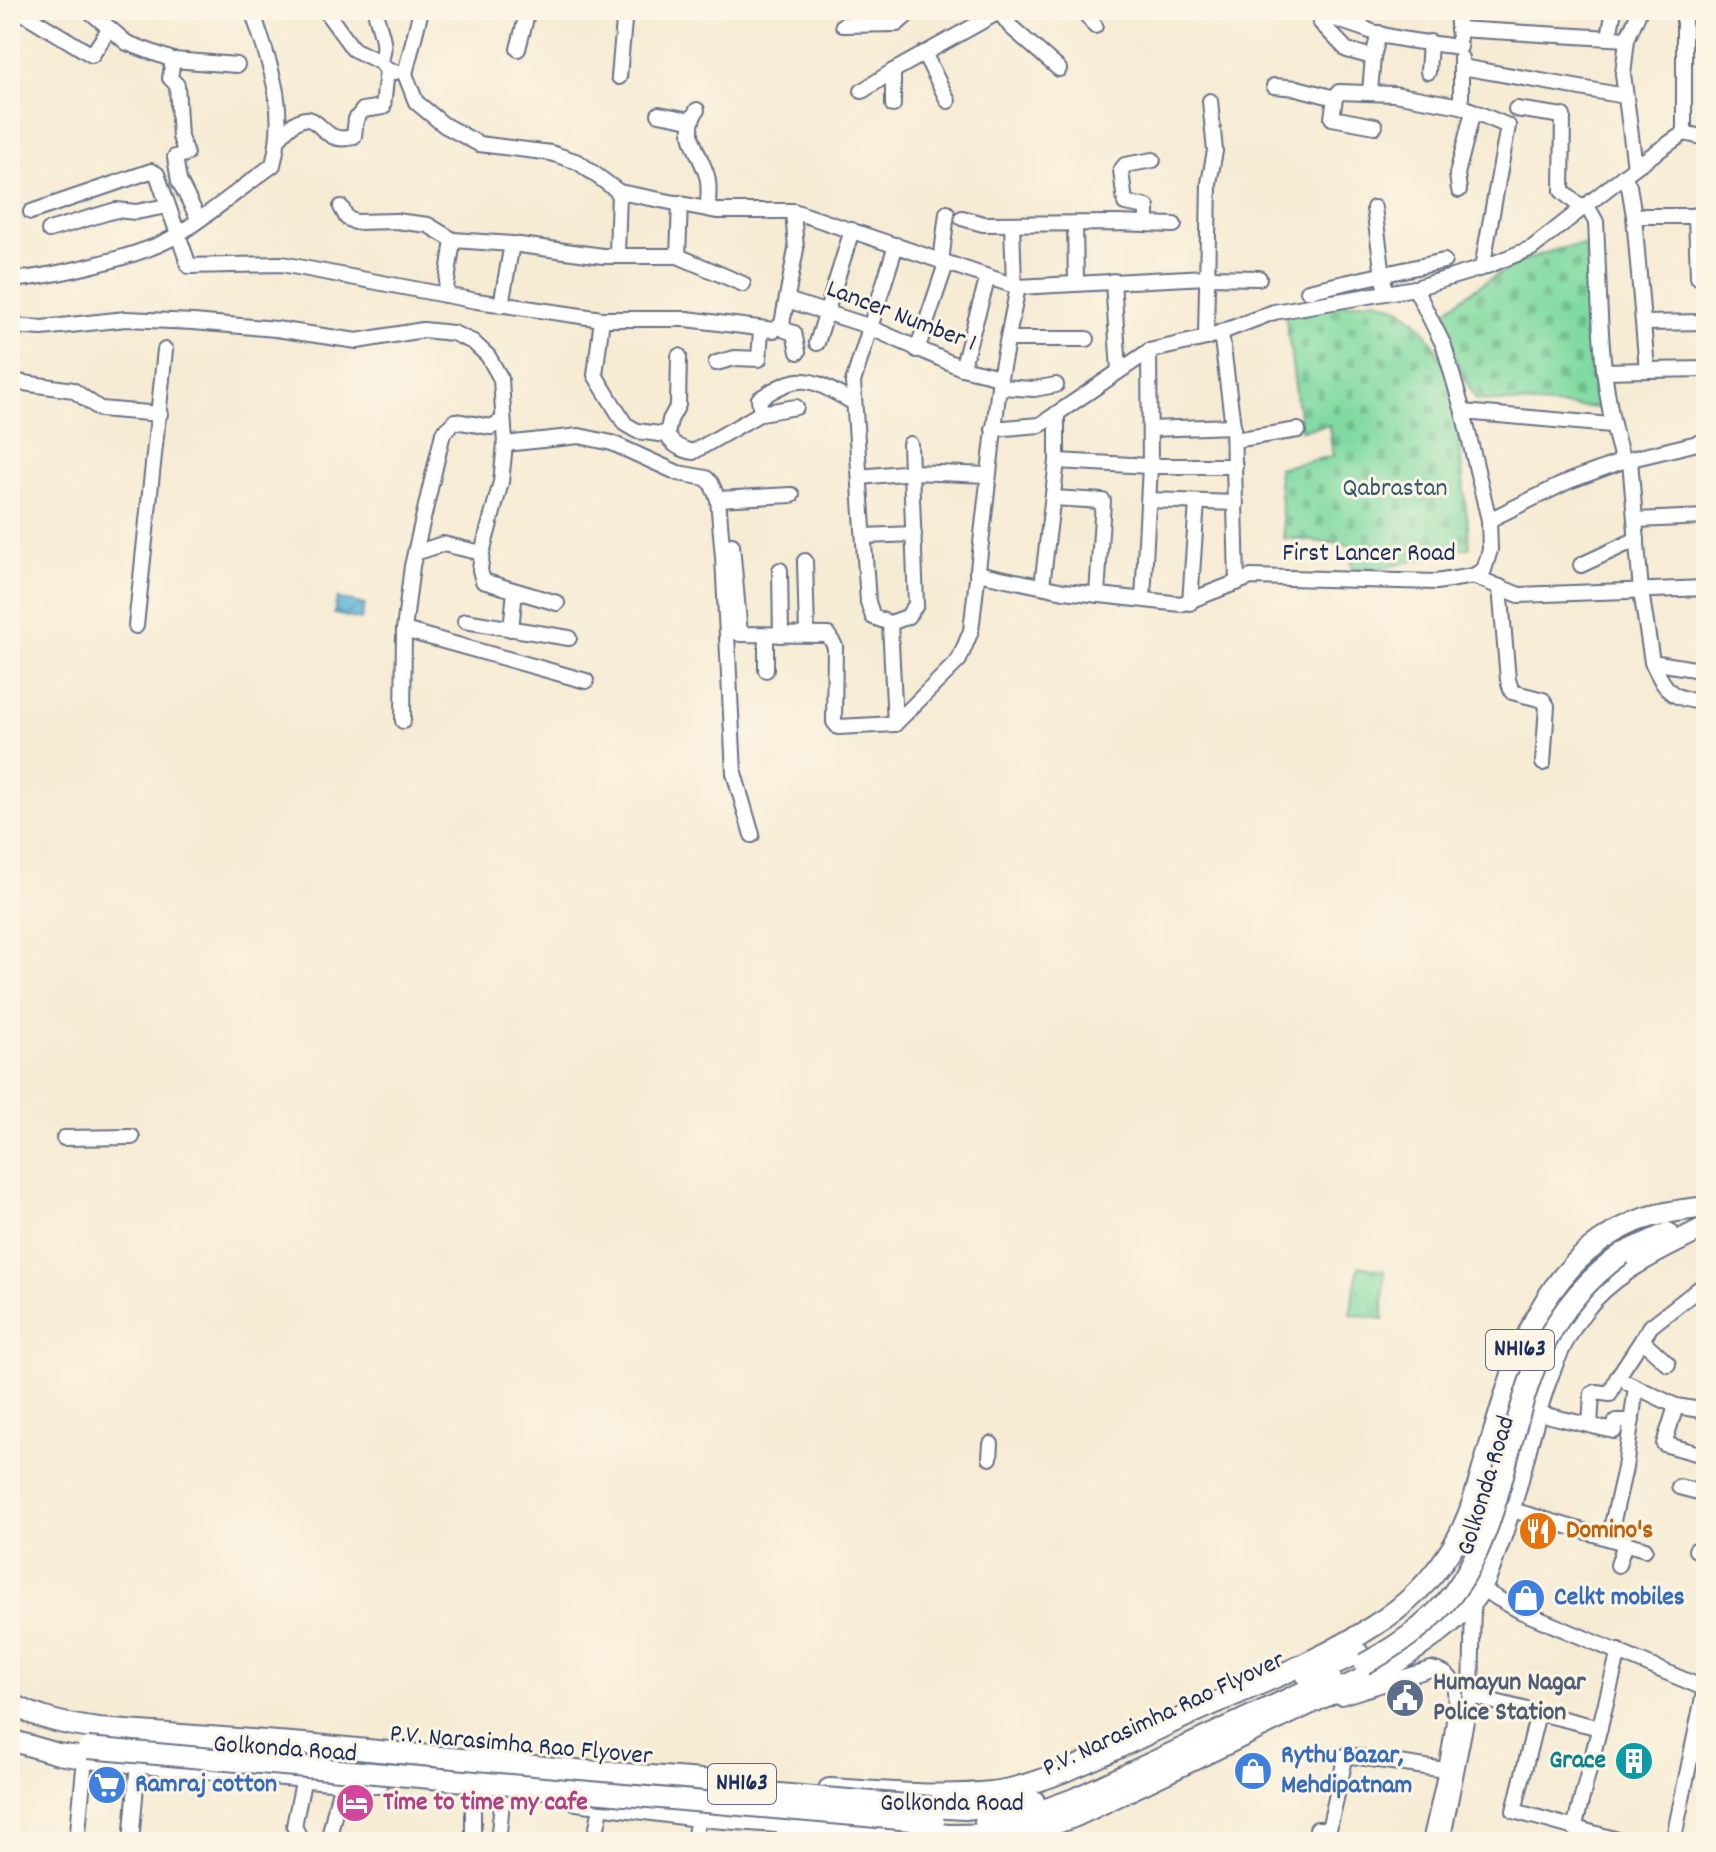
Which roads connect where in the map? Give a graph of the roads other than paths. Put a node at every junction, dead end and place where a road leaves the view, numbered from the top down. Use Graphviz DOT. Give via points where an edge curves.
graph roads {
  1 [pos="18,10"];
  2 [pos="88,10"];
  3 [pos="252,10"];
  4 [pos="329,10"];
  5 [pos="375,10"];
  6 [pos="421,10"];
  7 [pos="528,10"];
  8 [pos="625,10"];
  9 [pos="913,10"];
  10 [pos="1083,10"];
  11 [pos="1357,10"];
  12 [pos="1457,10"];
  13 [pos="1614,10"];
  14 [pos="1640,10"];
  15 [pos="1684,10"];
  16 [pos="998,11"];
  17 [pos="843,25"];
  18 [pos="1095,26"];
  19 [pos="109,29"];
  20 [pos="1458,29"];
  21 [pos="1372,31"];
  22 [pos="1609,37"];
  23 [pos="1627,39"];
  24 [pos="1430,42"];
  25 [pos="1460,47"];
  26 [pos="518,49"];
  27 [pos="924,53"];
  28 [pos="1373,57"];
  29 [pos="173,60"];
  30 [pos="237,65"];
  31 [pos="384,66"];
  32 [pos="1462,67"];
  33 [pos="1059,69"];
  34 [pos="893,71"];
  35 [pos="1428,72"];
  36 [pos="405,74"];
  37 [pos="619,77"];
  38 [pos="1274,86"];
  39 [pos="862,91"];
  40 [pos="1370,92"];
  41 [pos="1625,96"];
  42 [pos="1335,98"];
  43 [pos="948,101"];
  44 [pos="1210,101"];
  45 [pos="893,105"];
  46 [pos="1467,108"];
  47 [pos="1516,109"];
  48 [pos="659,114"];
  49 [pos="1375,126"];
  50 [pos="1684,133"];
  51 [pos="280,137"];
  52 [pos="1706,138"];
  53 [pos="1153,160"];
  54 [pos="1630,172"];
  55 [pos="1459,190"];
  56 [pos="619,192"];
  57 [pos="680,203"];
  58 [pos="167,206"];
  59 [pos="1587,206"];
  60 [pos="341,207"];
  61 [pos="708,208"];
  62 [pos="1374,208"];
  63 [pos="793,211"];
  64 [pos="31,212"];
  65 [pos="1634,216"];
  66 [pos="1701,216"];
  67 [pos="198,218"];
  68 [pos="1147,223"];
  69 [pos="1012,224"];
  70 [pos="1075,224"];
  71 [pos="1174,225"];
  72 [pos="49,230"];
  73 [pos="852,230"];
  74 [pos="177,236"];
  75 [pos="453,240"];
  76 [pos="512,244"];
  77 [pos="896,245"];
  78 [pos="617,254"];
  79 [pos="678,256"];
  80 [pos="1444,261"];
  81 [pos="943,263"];
  82 [pos="1482,268"];
  83 [pos="1383,275"];
  84 [pos="988,277"];
  85 [pos="1206,277"];
  86 [pos="1698,277"];
  87 [pos="1259,278"];
  88 [pos="10,280"];
  89 [pos="1113,281"];
  90 [pos="1076,282"];
  91 [pos="743,284"];
  92 [pos="1016,286"];
  93 [pos="1415,288"];
  94 [pos="1308,291"];
  95 [pos="1384,294"];
  96 [pos="445,295"];
  97 [pos="787,300"];
  98 [pos="501,305"];
  99 [pos="826,312"];
  100 [pos="602,319"];
  101 [pos="1706,322"];
  102 [pos="1645,323"];
  103 [pos="782,324"];
  104 [pos="10,326"];
  105 [pos="869,328"];
  106 [pos="761,330"];
  107 [pos="1221,332"];
  108 [pos="1206,338"];
  109 [pos="1009,339"];
  110 [pos="1087,339"];
  111 [pos="817,343"];
  112 [pos="165,350"];
  113 [pos="917,350"];
  114 [pos="1149,351"];
  115 [pos="798,352"];
  116 [pos="679,356"];
  117 [pos="716,363"];
  118 [pos="962,368"];
  119 [pos="1706,369"];
  120 [pos="1647,370"];
  121 [pos="1119,371"];
  122 [pos="1604,371"];
  123 [pos="10,381"];
  124 [pos="999,382"];
  125 [pos="1056,385"];
  126 [pos="855,399"];
  127 [pos="796,407"];
  128 [pos="1463,412"];
  129 [pos="761,413"];
  130 [pos="1057,413"];
  131 [pos="160,414"];
  132 [pos="502,421"];
  133 [pos="1611,425"];
  134 [pos="993,429"];
  135 [pos="1150,429"];
  136 [pos="1298,430"];
  137 [pos="1233,433"];
  138 [pos="668,438"];
  139 [pos="1706,441"];
  140 [pos="505,444"];
  141 [pos="910,444"];
  142 [pos="1057,461"];
  143 [pos="1627,461"];
  144 [pos="1150,466"];
  145 [pos="1235,466"];
  146 [pos="913,472"];
  147 [pos="988,475"];
  148 [pos="860,477"];
  149 [pos="792,495"];
  150 [pos="1053,498"];
  151 [pos="718,499"];
  152 [pos="1149,500"];
  153 [pos="1197,502"];
  154 [pos="1236,503"];
  155 [pos="1706,517"];
  156 [pos="1489,520"];
  157 [pos="1636,520"];
  158 [pos="914,534"];
  159 [pos="864,536"];
  160 [pos="1637,539"];
  161 [pos="732,545"];
  162 [pos="415,553"];
  163 [pos="482,553"];
  164 [pos="805,561"];
  165 [pos="1581,565"];
  166 [pos="780,570"];
  167 [pos="977,573"];
  168 [pos="1473,576"];
  169 [pos="1237,583"];
  170 [pos="1042,586"];
  171 [pos="1500,587"];
  172 [pos="1706,588"];
  173 [pos="515,591"];
  174 [pos="1641,591"];
  175 [pos="1097,595"];
  176 [pos="1143,599"];
  177 [pos="557,603"];
  178 [pos="1190,603"];
  179 [pos="465,621"];
  180 [pos="890,623"];
  181 [pos="136,626"];
  182 [pos="511,629"];
  183 [pos="404,630"];
  184 [pos="807,634"];
  185 [pos="773,635"];
  186 [pos="569,638"];
  187 [pos="1652,662"];
  188 [pos="766,670"];
  189 [pos="1706,671"];
  190 [pos="586,681"];
  191 [pos="1706,703"];
  192 [pos="403,721"];
  193 [pos="895,724"];
  194 [pos="1543,763"];
  195 [pos="752,835"];
  196 [pos="132,1137"];
  197 [pos="64,1138"];
  198 [pos="1706,1208"];
  199 [pos="1706,1225"];
  200 [pos="1620,1249"];
  201 [pos="1706,1283"];
  202 [pos="1642,1340"];
  203 [pos="1668,1364"];
  204 [pos="1617,1378"];
  205 [pos="1636,1387"];
  206 [pos="1676,1406"];
  207 [pos="1706,1411"];
  208 [pos="1537,1413"];
  209 [pos="1632,1421"];
  210 [pos="1590,1425"];
  211 [pos="1703,1455"];
  212 [pos="1679,1487"];
  213 [pos="1477,1489"];
  214 [pos="1706,1494"];
  215 [pos="1514,1501"];
  216 [pos="1609,1538"];
  217 [pos="1625,1543"];
  218 [pos="1645,1549"];
  219 [pos="1618,1565"];
  220 [pos="1477,1595"];
  221 [pos="1619,1651"];
  222 [pos="1706,1688"];
  223 [pos="1471,1696"];
  224 [pos="1323,1698"];
  225 [pos="10,1703"];
  226 [pos="10,1713"];
  227 [pos="1538,1713"];
  228 [pos="10,1727"];
  229 [pos="1600,1728"];
  230 [pos="205,1738"];
  231 [pos="10,1740"];
  232 [pos="85,1758"];
  233 [pos="138,1763"];
  234 [pos="202,1769"];
  235 [pos="567,1769"];
  236 [pos="1445,1770"];
  237 [pos="304,1777"];
  238 [pos="342,1780"];
  239 [pos="473,1790"];
  240 [pos="503,1792"];
  241 [pos="563,1799"];
  242 [pos="602,1803"];
  243 [pos="698,1816"];
  244 [pos="1574,1829"];
  245 [pos="784,1833"];
  246 [pos="901,1837"];
  247 [pos="77,1842"];
  248 [pos="131,1842"];
  249 [pos="295,1842"];
  250 [pos="328,1842"];
  251 [pos="473,1842"];
  252 [pos="498,1842"];
  253 [pos="594,1842"];
  254 [pos="694,1842"];
  255 [pos="1315,1842"];
  256 [pos="1430,1842"];
  257 [pos="1442,1842"];
  258 [pos="1625,1842"];
  259 [pos="1673,1842"];
  1 -- 19 [label="street" via="92,55"];
  2 -- 19 [label="street"];
  3 -- 51 [label="street" via="276,84"];
  4 -- 31 [label="street" via="346,42"];
  5 -- 31 [label="street"];
  6 -- 36 [label="street"];
  7 -- 26 [label="street"];
  8 -- 37 [label="street"];
  9 -- 17 [label="street" via="897,24"];
  10 -- 18 [label="street"];
  11 -- 21 [label="street" via="1360,23"];
  12 -- 20 [label="street"];
  13 -- 22 [label="street"];
  14 -- 23 [label="street"];
  15 -- 50 [label="street"];
  16 -- 27 [label="street"];
  16 -- 33 [label="street"];
  19 -- 29 [label="street" via="127,43"];
  20 -- 22 [label="street"];
  20 -- 25 [label="street"];
  21 -- 24 [label="street"];
  21 -- 28 [label="street"];
  21 -- 28 [label="street" via="1326,16 1321,23 1347,50"];
  22 -- 23 [label="street"];
  23 -- 41 [label="street"];
  24 -- 25 [label="street"];
  24 -- 35 [label="street"];
  25 -- 32 [label="street"];
  27 -- 34 [label="street"];
  27 -- 43 [label="street"];
  28 -- 40 [label="street"];
  29 -- 30 [label="street"];
  29 -- 67 [label="street" via="170,78 177,85 186,154 175,157 179,181"];
  31 -- 36 [label="street"];
  31 -- 51 [label="street" via="383,107 363,110 354,136 332,138 306,118 294,121"];
  32 -- 41 [label="street"];
  32 -- 46 [label="street"];
  34 -- 39 [label="street"];
  34 -- 45 [label="street"];
  36 -- 56 [label="street" via="416,102 444,125 479,144 551,153 578,162"];
  38 -- 42 [label="street"];
  40 -- 42 [label="street" via="1339,92"];
  40 -- 46 [label="street"];
  41 -- 54 [label="street"];
  42 -- 49 [label="street" via="1332,118"];
  44 -- 85 [label="street" via="1215,151"];
  46 -- 55 [label="street"];
  46 -- 82 [label="street" via="1508,126"];
  47 -- 59 [label="street" via="1563,116 1562,191"];
  48 -- 61 [label="street" via="693,115 692,140 708,178"];
  50 -- 52 [label="street"];
  50 -- 54 [label="street"];
  51 -- 67 [label="street" via="273,165"];
  53 -- 68 [label="street" via="1121,170 1125,203 1147,207"];
  54 -- 59 [label="street"];
  54 -- 65 [label="street"];
  56 -- 57 [label="street"];
  56 -- 78 [label="street"];
  57 -- 61 [label="street"];
  57 -- 79 [label="street"];
  58 -- 64 [label="street" via="157,174 151,171"];
  58 -- 72 [label="street" via="116,210"];
  58 -- 74 [label="street"];
  59 -- 82 [label="street" via="1532,248"];
  59 -- 122 [label="street" via="1596,222"];
  60 -- 75 [label="street" via="355,222 428,225"];
  61 -- 63 [label="street"];
  62 -- 83 [label="street"];
  63 -- 73 [label="street"];
  63 -- 97 [label="street" via="796,249"];
  65 -- 66 [label="street"];
  65 -- 102 [label="street"];
  66 -- 86 [label="street"];
  67 -- 74 [label="street"];
  68 -- 70 [label="street"];
  68 -- 71 [label="street"];
  69 -- 70 [label="street"];
  69 -- 81 [label="street" via="954,216"];
  69 -- 92 [label="street"];
  70 -- 90 [label="street"];
  73 -- 77 [label="street"];
  73 -- 99 [label="street"];
  74 -- 88 [label="street" via="148,249"];
  74 -- 96 [label="street" via="189,266 282,264"];
  75 -- 76 [label="street"];
  75 -- 96 [label="street"];
  76 -- 78 [label="street"];
  76 -- 98 [label="street"];
  77 -- 81 [label="street"];
  77 -- 105 [label="street"];
  78 -- 79 [label="street"];
  79 -- 91 [label="street"];
  80 -- 83 [label="street"];
  81 -- 84 [label="street"];
  81 -- 113 [label="street"];
  82 -- 93 [label="street"];
  83 -- 94 [label="street"];
  83 -- 95 [label="street"];
  84 -- 92 [label="street"];
  84 -- 118 [label="street"];
  85 -- 87 [label="street"];
  85 -- 89 [label="street"];
  85 -- 108 [label="street"];
  89 -- 90 [label="street"];
  89 -- 121 [label="street"];
  90 -- 92 [label="street"];
  92 -- 109 [label="street"];
  93 -- 95 [label="street"];
  93 -- 128 [label="street" via="1444,346"];
  95 -- 107 [label="street" via="1274,312"];
  96 -- 98 [label="street"];
  97 -- 99 [label="street, Lancer Number 1"];
  97 -- 103 [label="street"];
  98 -- 100 [label="street"];
  99 -- 105 [label="street, Lancer Number 1"];
  99 -- 111 [label="street"];
  100 -- 106 [label="street" via="687,319"];
  100 -- 138 [label="street" via="595,375 625,424"];
  101 -- 102 [label="street"];
  102 -- 120 [label="street"];
  103 -- 106 [label="street"];
  103 -- 115 [label="street" via="794,333"];
  104 -- 132 [label="street" via="180,321 357,341 423,330 453,333 488,356 501,379"];
  105 -- 113 [label="street, Lancer Number 1"];
  105 -- 126 [label="street" via="853,382"];
  106 -- 117 [label="street" via="759,359"];
  107 -- 108 [label="street"];
  107 -- 137 [label="street"];
  108 -- 114 [label="street"];
  109 -- 110 [label="street"];
  109 -- 124 [label="street"];
  112 -- 131 [label="street"];
  113 -- 118 [label="street, Lancer Number 1"];
  114 -- 121 [label="street"];
  114 -- 135 [label="street"];
  116 -- 138 [label="street" via="678,405"];
  118 -- 124 [label="street, Lancer Number 1"];
  119 -- 120 [label="street"];
  120 -- 122 [label="street"];
  121 -- 130 [label="street"];
  122 -- 133 [label="street"];
  123 -- 131 [label="street" via="73,390 100,409"];
  124 -- 125 [label="street, Lancer Number 1" via="1034,389"];
  124 -- 134 [label="street"];
  126 -- 129 [label="street" via="800,380 759,399"];
  126 -- 148 [label="street"];
  127 -- 129 [label="street"];
  128 -- 133 [label="street"];
  128 -- 156 [label="street"];
  129 -- 138 [label="street" via="693,452"];
  130 -- 134 [label="street" via="1040,425"];
  130 -- 142 [label="street"];
  131 -- 181 [label="street"];
  132 -- 140 [label="street"];
  132 -- 162 [label="street" via="491,427 455,421 443,433"];
  133 -- 143 [label="street"];
  134 -- 147 [label="street"];
  135 -- 137 [label="street"];
  135 -- 144 [label="street"];
  136 -- 137 [label="street"];
  137 -- 145 [label="street"];
  139 -- 143 [label="street, First Lancer Road"];
  140 -- 151 [label="street" via="579,436 612,443 678,473 706,478"];
  140 -- 163 [label="street"];
  141 -- 146 [label="street"];
  142 -- 144 [label="street"];
  142 -- 150 [label="street"];
  143 -- 156 [label="street, First Lancer Road" via="1569,481"];
  143 -- 157 [label="street"];
  144 -- 145 [label="street"];
  144 -- 152 [label="street"];
  145 -- 154 [label="street"];
  146 -- 147 [label="street"];
  146 -- 148 [label="street"];
  146 -- 158 [label="street"];
  147 -- 167 [label="street"];
  148 -- 159 [label="street"];
  149 -- 151 [label="street"];
  150 -- 170 [label="street"];
  150 -- 175 [label="street" via="1103,501"];
  151 -- 195 [label="street" via="733,762"];
  152 -- 153 [label="street"];
  152 -- 176 [label="street"];
  153 -- 154 [label="street"];
  153 -- 178 [label="street"];
  154 -- 169 [label="street"];
  155 -- 157 [label="street"];
  156 -- 168 [label="street, First Lancer Road" via="1490,550 1484,570"];
  157 -- 160 [label="street"];
  158 -- 159 [label="street"];
  158 -- 180 [label="street" via="916,605 907,617"];
  159 -- 180 [label="street" via="868,602 873,617"];
  160 -- 165 [label="street"];
  160 -- 174 [label="street"];
  161 -- 185 [label="street" via="738,630"];
  162 -- 163 [label="street" via="443,544"];
  162 -- 183 [label="street"];
  163 -- 173 [label="street" via="483,581"];
  164 -- 184 [label="street"];
  166 -- 185 [label="street"];
  167 -- 170 [label="street, First Lancer Road"];
  167 -- 193 [label="street" via="971,631 959,660"];
  168 -- 169 [label="street, First Lancer Road" via="1436,582 1251,577"];
  168 -- 171 [label="street"];
  169 -- 178 [label="street, First Lancer Road"];
  170 -- 175 [label="street, First Lancer Road"];
  171 -- 174 [label="street" via="1519,595"];
  171 -- 194 [label="street" via="1512,692 1543,700 1547,706"];
  172 -- 174 [label="street"];
  173 -- 177 [label="street"];
  173 -- 182 [label="street"];
  174 -- 187 [label="street"];
  175 -- 176 [label="street, First Lancer Road"];
  176 -- 178 [label="street, First Lancer Road"];
  179 -- 182 [label="street"];
  180 -- 193 [label="street"];
  182 -- 186 [label="street"];
  183 -- 190 [label="street"];
  183 -- 192 [label="street"];
  184 -- 185 [label="street"];
  184 -- 193 [label="street" via="828,635 835,646 838,727"];
  185 -- 188 [label="street"];
  187 -- 189 [label="street"];
  187 -- 191 [label="street" via="1671,694"];
  196 -- 197 [label="street"];
  198 -- 200 [label="highway, P.V. Narasimha Rao Flyover" via="1659,1223"];
  198 -- 213 [label="highway, Golkonda Road / NH163" via="1636,1222 1568,1268 1523,1341"];
  199 -- 200 [label="highway, P.V. Narasimha Rao Flyover"];
  199 -- 208 [label="highway, Golkonda Road / NH163" via="1612,1279 1581,1312 1557,1354"];
  200 -- 226 [label="highway, P.V. Narasimha Rao Flyover, bridge" via="1598,1256 1559,1295 1533,1337 1473,1533 1436,1596 1398,1630 1358,1653 1038,1801 965,1809 89,1735 42,1727"];
  200 -- 228 [label="highway, P.V. Narasimha Rao Flyover, bridge" via="1577,1293 1544,1342 1484,1538 1460,1583 1427,1622 1364,1664 1027,1816 934,1822 167,1755 63,1745"];
  201 -- 202 [label="street" via="1651,1326"];
  202 -- 203 [label="street"];
  202 -- 204 [label="street"];
  204 -- 205 [label="street"];
  204 -- 210 [label="street" via="1610,1394 1592,1394"];
  205 -- 206 [label="street"];
  205 -- 209 [label="street"];
  206 -- 207 [label="street"];
  206 -- 211 [label="street" via="1664,1444"];
  208 -- 210 [label="street"];
  208 -- 215 [label="highway, Golkonda Road / NH163"];
  209 -- 210 [label="street" via="1616,1421 1614,1431"];
  209 -- 216 [label="street"];
  212 -- 214 [label="street"];
  213 -- 215 [label="highway"];
  213 -- 235 [label="highway, Golkonda Road / NH163" via="1449,1554 1411,1599 1375,1626 1120,1746 1025,1784 993,1792 921,1795"];
  215 -- 216 [label="street"];
  215 -- 220 [label="highway, Golkonda Road / NH163"];
  216 -- 217 [label="street"];
  217 -- 218 [label="street"];
  217 -- 219 [label="street"];
  220 -- 221 [label="street"];
  220 -- 223 [label="street"];
  220 -- 224 [label="highway, Golkonda Road / NH163" via="1439,1634 1395,1663"];
  221 -- 222 [label="street"];
  221 -- 229 [label="street"];
  222 -- 259 [label="street"];
  223 -- 227 [label="street"];
  223 -- 257 [label="street"];
  224 -- 236 [label="street" via="1431,1669 1443,1672 1453,1683 1455,1696"];
  224 -- 246 [label="highway, Golkonda Road / NH163" via="1037,1830"];
  225 -- 230 [label="highway, Golkonda Road / NH163" via="74,1726"];
  227 -- 229 [label="street"];
  227 -- 244 [label="street" via="1514,1811"];
  229 -- 244 [label="street"];
  230 -- 234 [label="highway"];
  230 -- 235 [label="highway, Golkonda Road / NH163"];
  231 -- 232 [label="highway, Golkonda Road / NH163"];
  232 -- 233 [label="highway, Golkonda Road / NH163"];
  232 -- 247 [label="street"];
  233 -- 234 [label="highway, Golkonda Road / NH163"];
  233 -- 248 [label="street"];
  234 -- 237 [label="highway, Golkonda Road / NH163"];
  235 -- 241 [label="highway"];
  236 -- 255 [label="street" via="1346,1755 1329,1829 1317,1829"];
  236 -- 256 [label="street"];
  237 -- 238 [label="highway, Golkonda Road / NH163"];
  237 -- 249 [label="street"];
  238 -- 239 [label="highway, Golkonda Road / NH163"];
  238 -- 250 [label="street"];
  239 -- 240 [label="highway, Golkonda Road / NH163"];
  239 -- 251 [label="street"];
  240 -- 241 [label="highway, Golkonda Road / NH163"];
  240 -- 252 [label="street"];
  241 -- 242 [label="highway, Golkonda Road / NH163"];
  242 -- 243 [label="highway, Golkonda Road / NH163"];
  242 -- 253 [label="street"];
  243 -- 245 [label="highway, Golkonda Road / NH163"];
  243 -- 254 [label="street"];
  244 -- 258 [label="street"];
  245 -- 246 [label="highway, Golkonda Road / NH163"];
}
